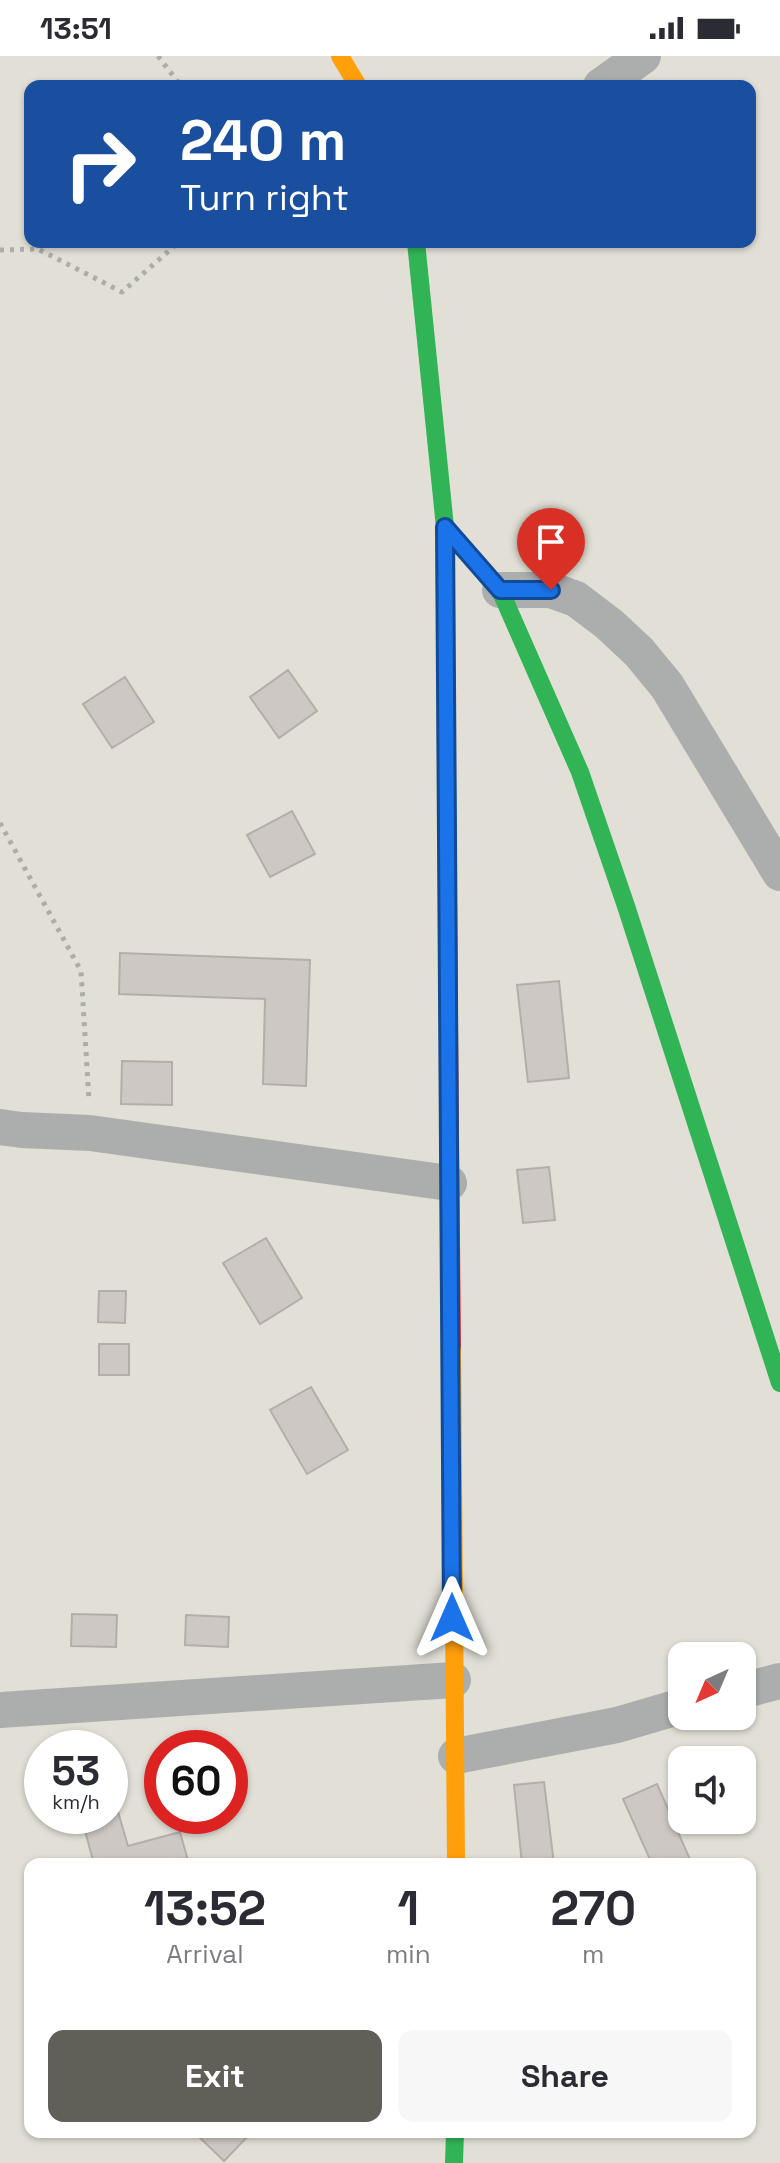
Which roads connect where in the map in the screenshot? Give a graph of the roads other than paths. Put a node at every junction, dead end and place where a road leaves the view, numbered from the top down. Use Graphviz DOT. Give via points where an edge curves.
graph roads {
  1 [pos="340,56"];
  2 [pos="643,56"];
  3 [pos="354,80"];
  4 [pos="609,80"];
  5 [pos="417,248"];
  6 [pos="445,527"];
  7 [pos="500,590"];
  8 [pos="780,873"];
  9 [pos="0,1127"];
  10 [pos="449,1183"];
  11 [pos="779,1374"];
  12 [pos="453,1680"];
  13 [pos="780,1681"];
  14 [pos="756,1687"];
  15 [pos="0,1710"];
  16 [pos="668,1710"];
  17 [pos="456,1756"];
  18 [pos="456,1858"];
  19 [pos="455,2138"];
  20 [pos="454,2163"];
  1 -- 3 [label="main road"];
  2 -- 4 [label="street"];
  5 -- 6 [label="main road"];
  6 -- 7 [label="main road"];
  6 -- 10 [label="main road"];
  7 -- 8 [label="street" via="551,590 576,599 639,652 667,686"];
  7 -- 11 [label="main road" via="580,772"];
  9 -- 10 [label="street" via="90,1133"];
  10 -- 12 [label="main road"];
  12 -- 15 [label="street"];
  12 -- 17 [label="main road"];
  13 -- 14 [label="street"];
  16 -- 17 [label="street"];
  17 -- 18 [label="main road"];
  19 -- 20 [label="main road"];
}
